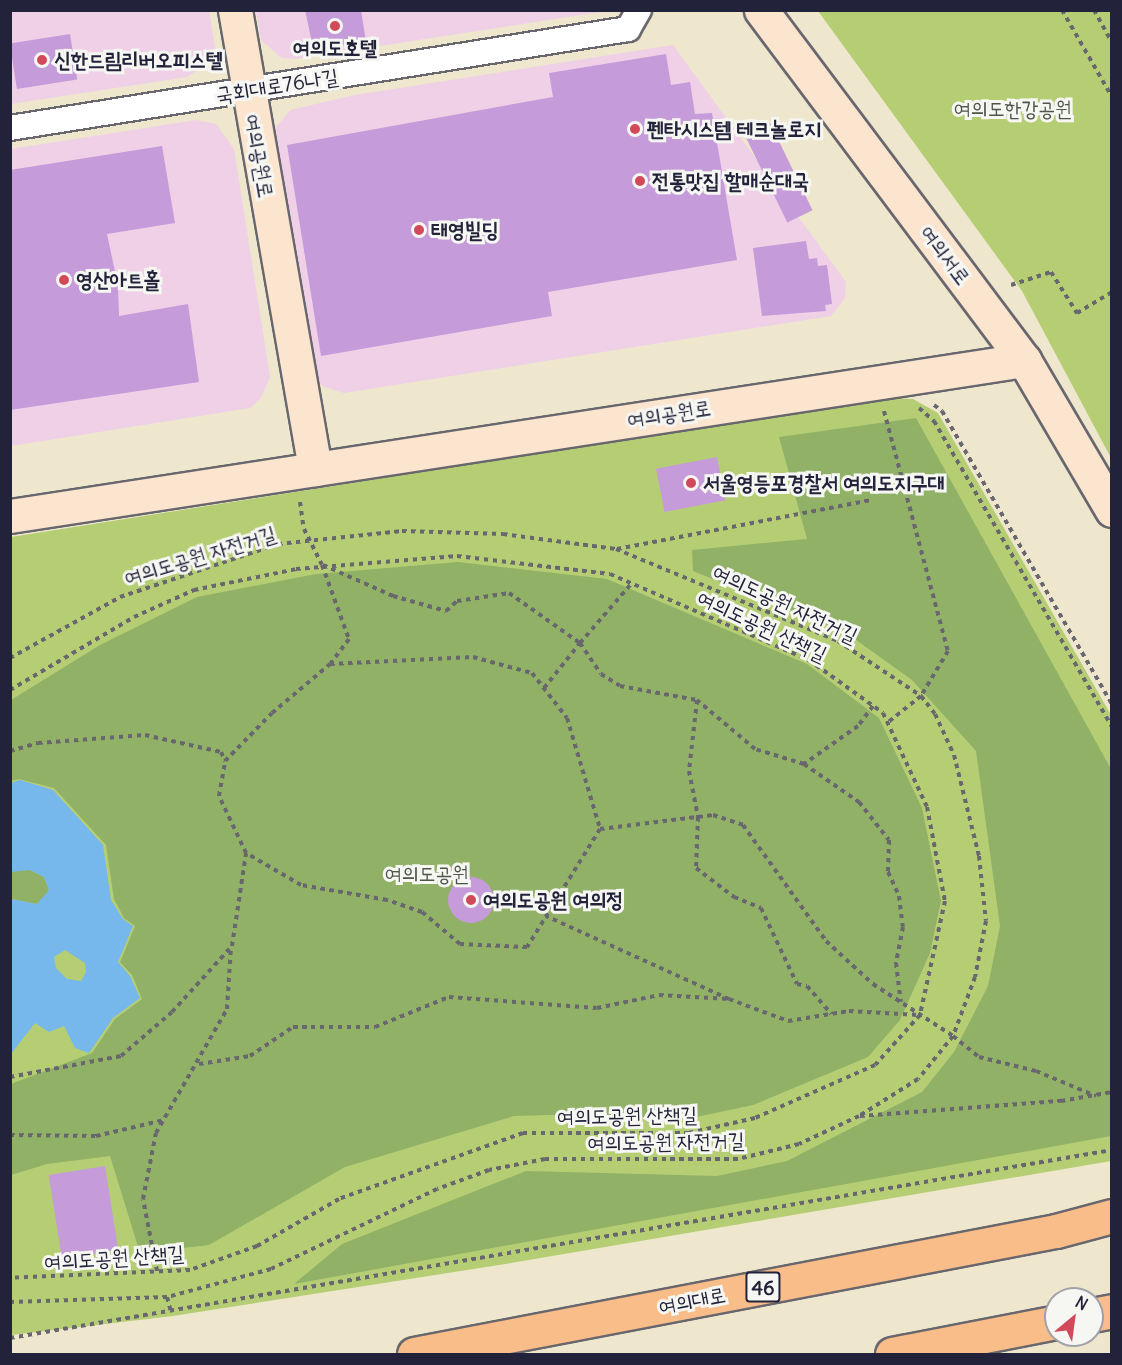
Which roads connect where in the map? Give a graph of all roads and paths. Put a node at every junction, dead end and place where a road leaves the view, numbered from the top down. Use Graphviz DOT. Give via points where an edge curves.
graph roads {
  1 [pos="234,10"];
  2 [pos="639,10"];
  3 [pos="761,10"];
  4 [pos="1062,10"];
  5 [pos="1094,10"];
  6 [pos="1112,43"];
  7 [pos="248,91"];
  8 [pos="1112,97"];
  9 [pos="10,128"];
  10 [pos="1011,285"];
  11 [pos="1112,292"];
  12 [pos="1024,360"];
  13 [pos="925,400"];
  14 [pos="915,404"];
  15 [pos="891,407"];
  16 [pos="315,469"];
  17 [pos="872,500"];
  18 [pos="1112,510"];
  19 [pos="10,516"];
  20 [pos="301,516"];
  21 [pos="310,541"];
  22 [pos="616,549"];
  23 [pos="322,565"];
  24 [pos="632,583"];
  25 [pos="580,643"];
  26 [pos="10,658"];
  27 [pos="330,664"];
  28 [pos="544,688"];
  29 [pos="10,690"];
  30 [pos="921,696"];
  31 [pos="697,700"];
  32 [pos="1112,704"];
  33 [pos="873,706"];
  34 [pos="887,723"];
  35 [pos="1112,727"];
  36 [pos="10,751"];
  37 [pos="225,761"];
  38 [pos="804,764"];
  39 [pos="698,817"];
  40 [pos="600,829"];
  41 [pos="246,853"];
  42 [pos="546,916"];
  43 [pos="231,946"];
  44 [pos="729,999"];
  45 [pos="901,1002"];
  46 [pos="831,1014"];
  47 [pos="920,1015"];
  48 [pos="953,1035"];
  49 [pos="199,1064"];
  50 [pos="10,1077"];
  51 [pos="1112,1092"];
  52 [pos="1096,1096"];
  53 [pos="859,1116"];
  54 [pos="164,1120"];
  55 [pos="10,1135"];
  56 [pos="1112,1150"];
  57 [pos="1112,1216"];
  58 [pos="157,1271"];
  59 [pos="10,1278"];
  60 [pos="167,1297"];
  61 [pos="10,1302"];
  62 [pos="171,1312"];
  63 [pos="1044,1324"];
  64 [pos="10,1338"];
  65 [pos="414,1354"];
  66 [pos="892,1354"];
  1 -- 7 [label="street, 여의공원로"];
  2 -- 7 [label="street, 국회대로76나길" via="628,29"];
  3 -- 12 [label="street, 여의서로"];
  4 -- 8 [label="path"];
  5 -- 6 [label="path"];
  7 -- 9 [label="street, 국회대로76나길"];
  7 -- 16 [label="street, 여의공원로"];
  10 -- 11 [label="path" via="1051,272 1077,313"];
  12 -- 16 [label="street, 여의공원로"];
  12 -- 18 [label="street, 여의서로"];
  13 -- 32 [label="path" via="942,411"];
  14 -- 35 [label="path" via="934,421"];
  15 -- 30 [label="path" via="882,407 948,651"];
  16 -- 19 [label="street, 여의공원로"];
  17 -- 22 [label="path"];
  20 -- 21 [label="path"];
  21 -- 22 [label="path, 여의도공원 자전거길" via="402,531 503,534"];
  21 -- 23 [label="path"];
  21 -- 26 [label="path, 여의도공원 자전거길" via="278,544 120,597"];
  22 -- 30 [label="path, 여의도공원 자전거길" via="838,641"];
  23 -- 24 [label="path, 여의도공원 산책길" via="457,556 610,574"];
  23 -- 25 [label="path" via="393,596 446,611 457,601 509,593"];
  23 -- 27 [label="path" via="349,639"];
  23 -- 29 [label="path, 여의도공원 산책길" via="194,590 135,617"];
  24 -- 25 [label="path"];
  24 -- 33 [label="path, 여의도공원 산책길" via="809,660"];
  25 -- 28 [label="path"];
  25 -- 31 [label="path" via="601,674 620,686"];
  27 -- 28 [label="path" via="473,657 532,673"];
  27 -- 37 [label="path" via="272,713"];
  28 -- 40 [label="path" via="567,718"];
  30 -- 34 [label="path"];
  30 -- 48 [label="path, 여의도공원 자전거길" via="935,714 954,755 979,856 987,921 975,977"];
  31 -- 38 [label="path" via="755,749"];
  31 -- 39 [label="path" via="689,771"];
  33 -- 34 [label="path, 여의도공원 산책길"];
  33 -- 38 [label="path" via="858,726"];
  34 -- 47 [label="path, 여의도공원 산책길" via="927,807 945,901"];
  36 -- 37 [label="path" via="38,743 145,735 221,752"];
  37 -- 41 [label="path" via="219,796"];
  38 -- 45 [label="path" via="859,802 889,840 888,872 899,896 903,927 896,963"];
  39 -- 40 [label="path"];
  39 -- 45 [label="path" via="713,815 743,825 826,941 873,984"];
  39 -- 46 [label="path" via="696,868 734,897 761,908 797,984 807,986"];
  40 -- 42 [label="path"];
  41 -- 42 [label="path" via="301,885 387,900 422,912 460,944 527,947"];
  41 -- 43 [label="path"];
  42 -- 44 [label="path"];
  43 -- 49 [label="path" via="227,1009"];
  43 -- 50 [label="path" via="172,1012 121,1056"];
  44 -- 46 [label="path" via="788,1021"];
  44 -- 49 [label="path" via="659,994 597,1008 449,997 375,1027 292,1027 250,1056"];
  45 -- 47 [label="path"];
  46 -- 47 [label="path" via="849,1011"];
  47 -- 48 [label="path"];
  47 -- 58 [label="path, 여의도공원 산책길" via="875,1065 755,1118 689,1133 523,1133 339,1199 257,1246 190,1270"];
  48 -- 52 [label="path" via="979,1057 1036,1071"];
  48 -- 53 [label="path, 여의도공원 자전거길" via="918,1079"];
  49 -- 54 [label="path"];
  51 -- 52 [label="path"];
  52 -- 53 [label="path"];
  53 -- 60 [label="path, 여의도공원 자전거길" via="800,1144 738,1160 545,1159 489,1170 437,1189 272,1269"];
  54 -- 55 [label="path" via="96,1136"];
  54 -- 58 [label="path" via="156,1133 143,1199"];
  56 -- 62 [label="path"];
  57 -- 65 [label="main road, 여의대로 / 46" via="1056,1231"];
  58 -- 59 [label="path, 여의도공원 산책길"];
  60 -- 61 [label="path, 여의도공원 자전거길"];
  60 -- 62 [label="path"];
  62 -- 64 [label="path"];
  63 -- 66 [label="main road"];
}
